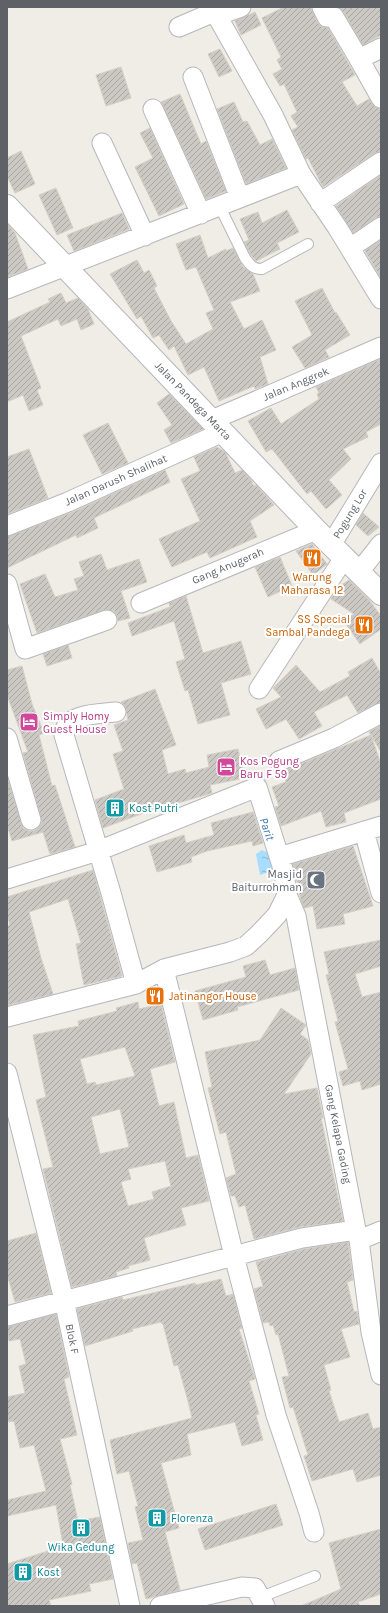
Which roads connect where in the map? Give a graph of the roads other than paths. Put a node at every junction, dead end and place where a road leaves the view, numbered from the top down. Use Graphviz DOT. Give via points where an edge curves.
graph roads {
  1 [pos="241,7"];
  2 [pos="322,7"];
  3 [pos="214,12"];
  4 [pos="179,27"];
  5 [pos="381,48"];
  6 [pos="359,59"];
  7 [pos="193,77"];
  8 [pos="381,98"];
  9 [pos="153,109"];
  10 [pos="102,143"];
  11 [pos="381,162"];
  12 [pos="301,174"];
  13 [pos="240,198"];
  14 [pos="320,203"];
  15 [pos="219,205"];
  16 [pos="7,206"];
  17 [pos="201,214"];
  18 [pos="381,227"];
  19 [pos="145,236"];
  20 [pos="308,244"];
  21 [pos="350,248"];
  22 [pos="64,267"];
  23 [pos="7,289"];
  24 [pos="381,299"];
  25 [pos="381,347"];
  26 [pos="217,426"];
  27 [pos="381,463"];
  28 [pos="7,526"];
  29 [pos="381,544"];
  30 [pos="338,551"];
  31 [pos="7,584"];
  32 [pos="381,594"];
  33 [pos="141,603"];
  34 [pos="107,620"];
  35 [pos="259,689"];
  36 [pos="116,712"];
  37 [pos="381,713"];
  38 [pos="7,738"];
  39 [pos="279,761"];
  40 [pos="31,820"];
  41 [pos="372,828"];
  42 [pos="98,851"];
  43 [pos="279,857"];
  44 [pos="7,879"];
  45 [pos="381,892"];
  46 [pos="287,895"];
  47 [pos="164,969"];
  48 [pos="136,984"];
  49 [pos="7,1017"];
  50 [pos="7,1073"];
  51 [pos="381,1232"];
  52 [pos="357,1235"];
  53 [pos="234,1256"];
  54 [pos="64,1300"];
  55 [pos="7,1316"];
  56 [pos="381,1375"];
  57 [pos="314,1532"];
  58 [pos="315,1576"];
  59 [pos="263,1601"];
  60 [pos="130,1606"];
  61 [pos="160,1606"];
  1 -- 3 [label="street"];
  2 -- 6 [label="street" via="327,17 334,17"];
  3 -- 4 [label="street"];
  3 -- 12 [label="street" via="272,115"];
  5 -- 6 [label="street"];
  6 -- 8 [label="street"];
  7 -- 13 [label="street"];
  9 -- 17 [label="street"];
  10 -- 19 [label="street"];
  11 -- 14 [label="street"];
  12 -- 13 [label="street"];
  12 -- 14 [label="street"];
  13 -- 15 [label="street"];
  14 -- 21 [label="street"];
  15 -- 17 [label="street"];
  15 -- 20 [label="lane" via="250,265 256,269 262,269"];
  16 -- 22 [label="street, Jalan Pandega Marta"];
  17 -- 19 [label="street"];
  18 -- 21 [label="street"];
  19 -- 22 [label="street"];
  21 -- 24 [label="street"];
  22 -- 23 [label="street"];
  22 -- 26 [label="street, Jalan Pandega Marta"];
  25 -- 26 [label="street, Jalan Anggrek"];
  26 -- 28 [label="street, Jalan Darush Shalihat" via="68,502"];
  26 -- 30 [label="street, Jalan Pandega Marta"];
  27 -- 30 [label="street, Pogung Lor"];
  29 -- 30 [label="street"];
  30 -- 32 [label="street, Jalan Pandega Marta"];
  30 -- 33 [label="street, Gang Anugerah"];
  30 -- 35 [label="street"];
  31 -- 34 [label="street" via="25,649"];
  36 -- 42 [label="street" via="76,719 64,728"];
  37 -- 39 [label="street" via="334,738"];
  38 -- 40 [label="street"];
  41 -- 43 [label="street"];
  41 -- 45 [label="street"];
  42 -- 43 [label="street, Gang Kelapa Gading" via="257,787"];
  42 -- 44 [label="street"];
  42 -- 48 [label="street"];
  43 -- 46 [label="street, Gang Kelapa Gading"];
  46 -- 47 [label="street" via="277,915 246,946"];
  46 -- 52 [label="street, Gang Kelapa Gading" via="296,916"];
  47 -- 48 [label="street"];
  47 -- 53 [label="street"];
  48 -- 49 [label="street"];
  50 -- 54 [label="street, Blok F"];
  51 -- 52 [label="street"];
  52 -- 53 [label="street" via="302,1238"];
  52 -- 56 [label="street, Gang Kelapa Gading" via="371,1332"];
  53 -- 54 [label="street"];
  53 -- 57 [label="street" via="276,1415"];
  54 -- 55 [label="street"];
  54 -- 60 [label="street, Blok F"];
  58 -- 59 [label="lane"];
  59 -- 61 [label="street" via="255,1588 242,1587"];
}
